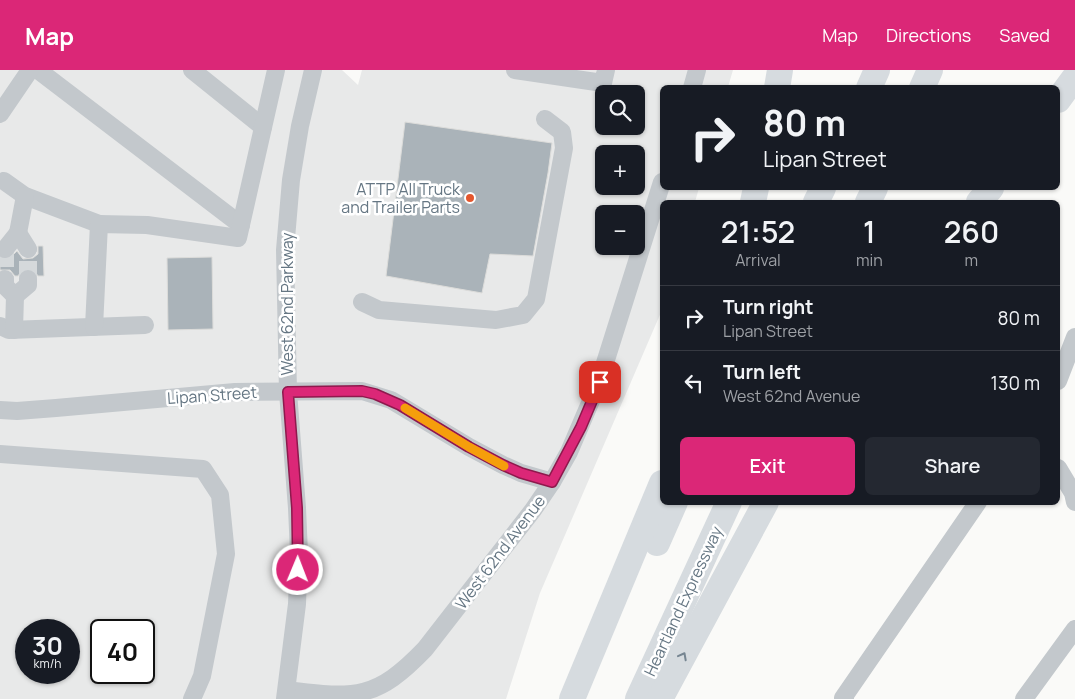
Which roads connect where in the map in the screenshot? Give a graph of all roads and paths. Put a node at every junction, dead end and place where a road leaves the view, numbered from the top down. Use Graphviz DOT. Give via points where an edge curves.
graph roads {
  1 [pos="30,70"];
  2 [pos="38,70"];
  3 [pos="192,70"];
  4 [pos="276,70"];
  5 [pos="313,70"];
  6 [pos="515,70"];
  7 [pos="606,70"];
  8 [pos="697,70"];
  9 [pos="780,70"];
  10 [pos="877,70"];
  11 [pos="930,70"];
  12 [pos="569,74"];
  13 [pos="1075,77"];
  14 [pos="693,85"];
  15 [pos="777,85"];
  16 [pos="870,85"];
  17 [pos="923,85"];
  18 [pos="1075,87"];
  19 [pos="1060,97"];
  20 [pos="1060,102"];
  21 [pos="0,114"];
  22 [pos="545,119"];
  23 [pos="263,127"];
  24 [pos="2,183"];
  25 [pos="660,188"];
  26 [pos="989,190"];
  27 [pos="25,196"];
  28 [pos="981,200"];
  29 [pos="99,224"];
  30 [pos="241,225"];
  31 [pos="18,233"];
  32 [pos="5,249"];
  33 [pos="28,249"];
  34 [pos="5,279"];
  35 [pos="28,279"];
  36 [pos="15,296"];
  37 [pos="362,302"];
  38 [pos="144,325"];
  39 [pos="94,327"];
  40 [pos="7,328"];
  41 [pos="1075,337"];
  42 [pos="1060,376"];
  43 [pos="288,392"];
  44 [pos="0,410"];
  45 [pos="0,454"];
  46 [pos="1060,471"];
  47 [pos="552,482"];
  48 [pos="660,488"];
  49 [pos="1075,502"];
  50 [pos="674,505"];
  51 [pos="728,505"];
  52 [pos="764,505"];
  53 [pos="976,505"];
  54 [pos="1075,629"];
  55 [pos="286,694"];
  56 [pos="354,698"];
  57 [pos="192,699"];
  58 [pos="572,699"];
  59 [pos="586,699"];
  60 [pos="638,699"];
  61 [pos="660,699"];
  62 [pos="843,699"];
  63 [pos="1024,699"];
  1 -- 21 [label="street"];
  2 -- 30 [label="street"];
  3 -- 23 [label="street"];
  4 -- 23 [label="street"];
  5 -- 43 [label="street, West 62nd Parkway" via="291,180 285,250"];
  6 -- 12 [label="street"];
  7 -- 12 [label="street" via="603,83"];
  8 -- 14 [label="street"];
  9 -- 15 [label="highway"];
  10 -- 16 [label="highway"];
  11 -- 17 [label="highway"];
  13 -- 19 [label="highway"];
  18 -- 20 [label="highway"];
  22 -- 37 [label="street" via="562,132 564,148 536,299 523,315 496,320 379,310"];
  23 -- 30 [label="street"];
  24 -- 27 [label="street"];
  25 -- 47 [label="street, West 62nd Avenue" via="600,382"];
  26 -- 28 [label="highway"];
  27 -- 29 [label="street"];
  27 -- 31 [label="street"];
  29 -- 30 [label="street" via="147,225 238,238"];
  29 -- 39 [label="street"];
  31 -- 32 [label="street"];
  31 -- 33 [label="street"];
  34 -- 36 [label="street" via="5,286"];
  35 -- 36 [label="street" via="28,285"];
  36 -- 40 [label="street"];
  38 -- 39 [label="street"];
  39 -- 40 [label="street"];
  41 -- 42 [label="street"];
  43 -- 44 [label="street, Lipan Street" via="235,392"];
  43 -- 47 [label="street, Lipan Street" via="362,391 375,394 409,410 503,465"];
  43 -- 55 [label="street, West 62nd Parkway" via="298,553 297,604"];
  45 -- 57 [label="street" via="203,468 220,494 226,554 202,676"];
  46 -- 49 [label="street"];
  47 -- 56 [label="street, West 62nd Avenue" via="510,541 410,666 383,688"];
  48 -- 58 [label="highway"];
  50 -- 59 [label="highway"];
  51 -- 60 [label="highway, Heartland Expressway"];
  61 -- 52 [label="highway, one-way"];
  53 -- 62 [label="street"];
  54 -- 63 [label="street"];
  55 -- 56 [label="street, West 62nd Avenue"];
}
